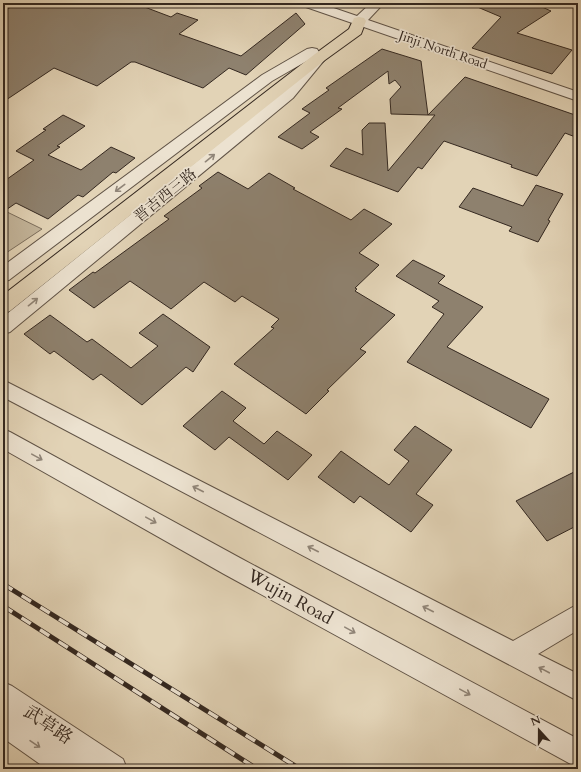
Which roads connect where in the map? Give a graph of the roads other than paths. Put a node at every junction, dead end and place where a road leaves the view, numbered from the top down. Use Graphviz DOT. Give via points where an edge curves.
graph roads {
  1 [pos="307,3"];
  2 [pos="378,3"];
  3 [pos="359,21"];
  4 [pos="316,55"];
  5 [pos="578,97"];
  6 [pos="3,275"];
  7 [pos="3,294"];
  8 [pos="3,306"];
  9 [pos="3,327"];
  10 [pos="3,388"];
  11 [pos="3,438"];
  12 [pos="578,616"];
  13 [pos="514,654"];
  14 [pos="578,688"];
  15 [pos="3,694"];
  16 [pos="3,722"];
  17 [pos="578,754"];
  18 [pos="71,769"];
  19 [pos="113,769"];
  1 -- 3 [label="street, Jinji North Road"];
  2 -- 3 [label="street"];
  3 -- 4 [label="main road, 晋吉西三路" via="356,31"];
  3 -- 5 [label="street, Jinji North Road"];
  4 -- 6 [label="street, 晋吉西三路, one-way" via="267,78"];
  4 -- 7 [label="main road, 晋吉西三路"];
  4 -- 8 [label="main road, 晋吉西三路"];
  9 -- 4 [label="street, 晋吉西三路, one-way" via="288,95"];
  13 -- 10 [label="street, one-way"];
  11 -- 17 [label="street, Wujin Road, one-way"];
  12 -- 13 [label="street"];
  14 -- 13 [label="street, one-way"];
  15 -- 19 [label="street, 武草路"];
  16 -- 18 [label="street, 武草路, one-way"];
}
